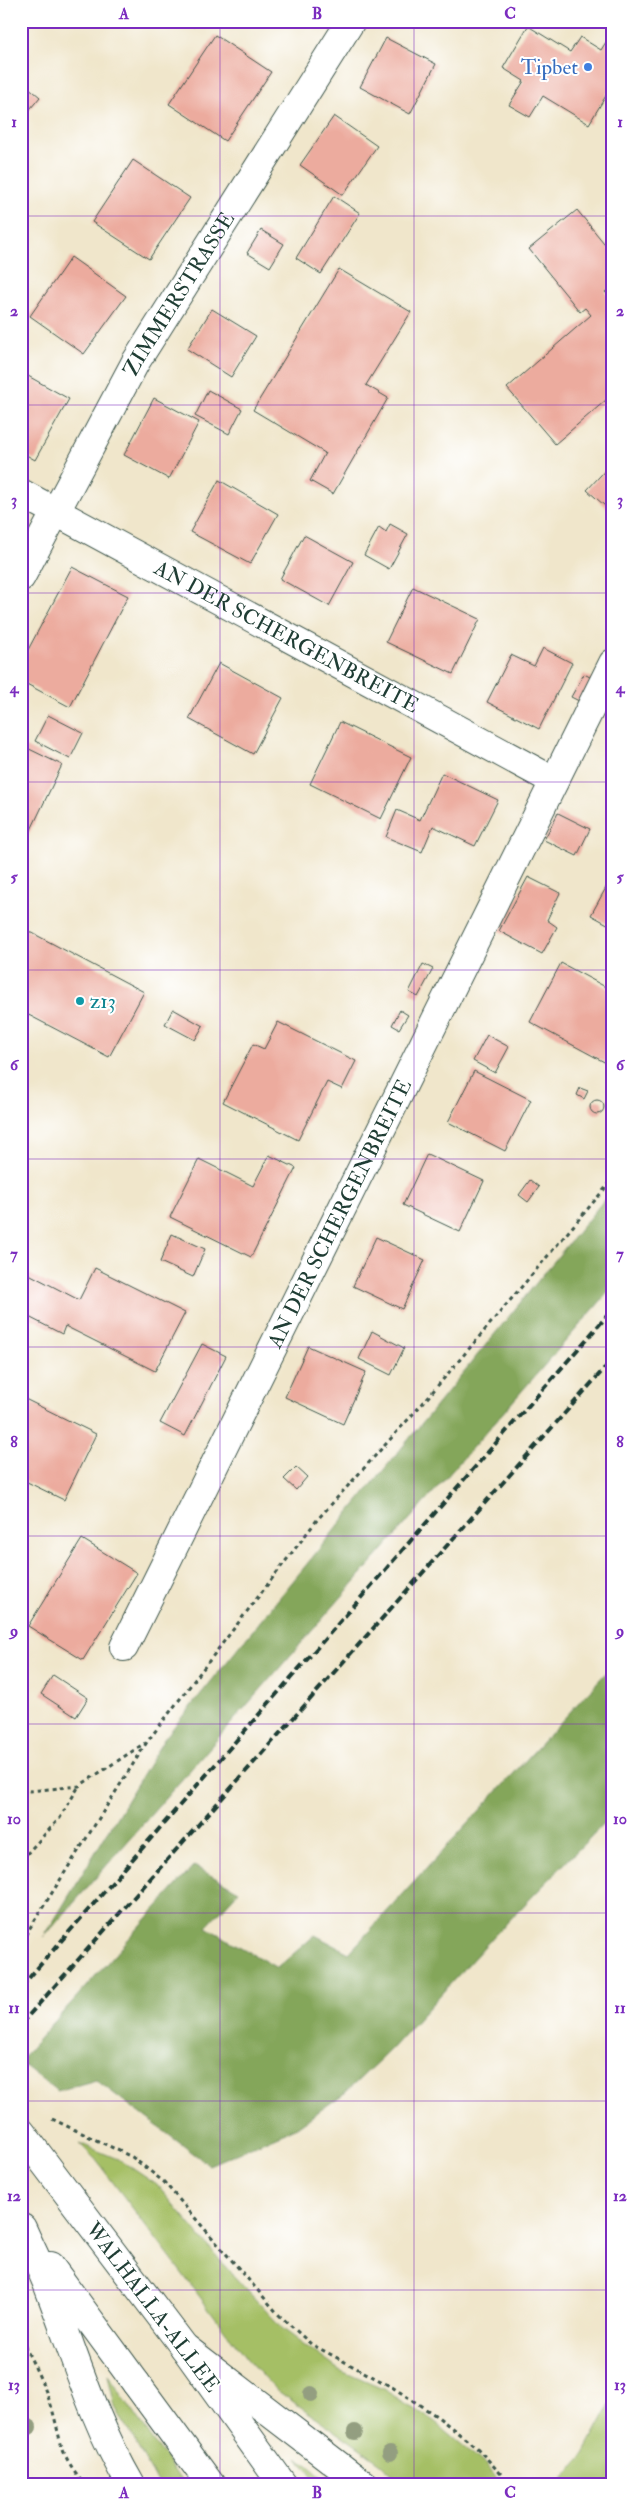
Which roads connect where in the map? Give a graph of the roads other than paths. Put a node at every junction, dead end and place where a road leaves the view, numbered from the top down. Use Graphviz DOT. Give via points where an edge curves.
graph roads {
  1 [pos="351,21"];
  2 [pos="21,493"];
  3 [pos="56,512"];
  4 [pos="21,577"];
  5 [pos="613,663"];
  6 [pos="554,781"];
  7 [pos="124,1647"];
  8 [pos="21,2132"];
  9 [pos="22,2227"];
  10 [pos="184,2347"];
  11 [pos="131,2485"];
  12 [pos="211,2485"];
  13 [pos="283,2485"];
  14 [pos="364,2485"];
  1 -- 3 [label="main road, ZIMMERSTRASSE" via="135,363"];
  2 -- 3 [label="main road, AN DER SCHERGENBREITE"];
  3 -- 4 [label="main road, ZIMMERSTRASSE"];
  3 -- 6 [label="main road, AN DER SCHERGENBREITE"];
  5 -- 6 [label="main road, AN DER SCHERGENBREITE"];
  6 -- 7 [label="main road, AN DER SCHERGENBREITE"];
  8 -- 10 [label="main road, WALHALLA-ALLEE"];
  9 -- 11 [label="main road" via="50,2290 72,2357 114,2455"];
  9 -- 12 [label="main road"];
  10 -- 13 [label="main road, WALHALLA-ALLEE"];
  10 -- 14 [label="main road"];
}
